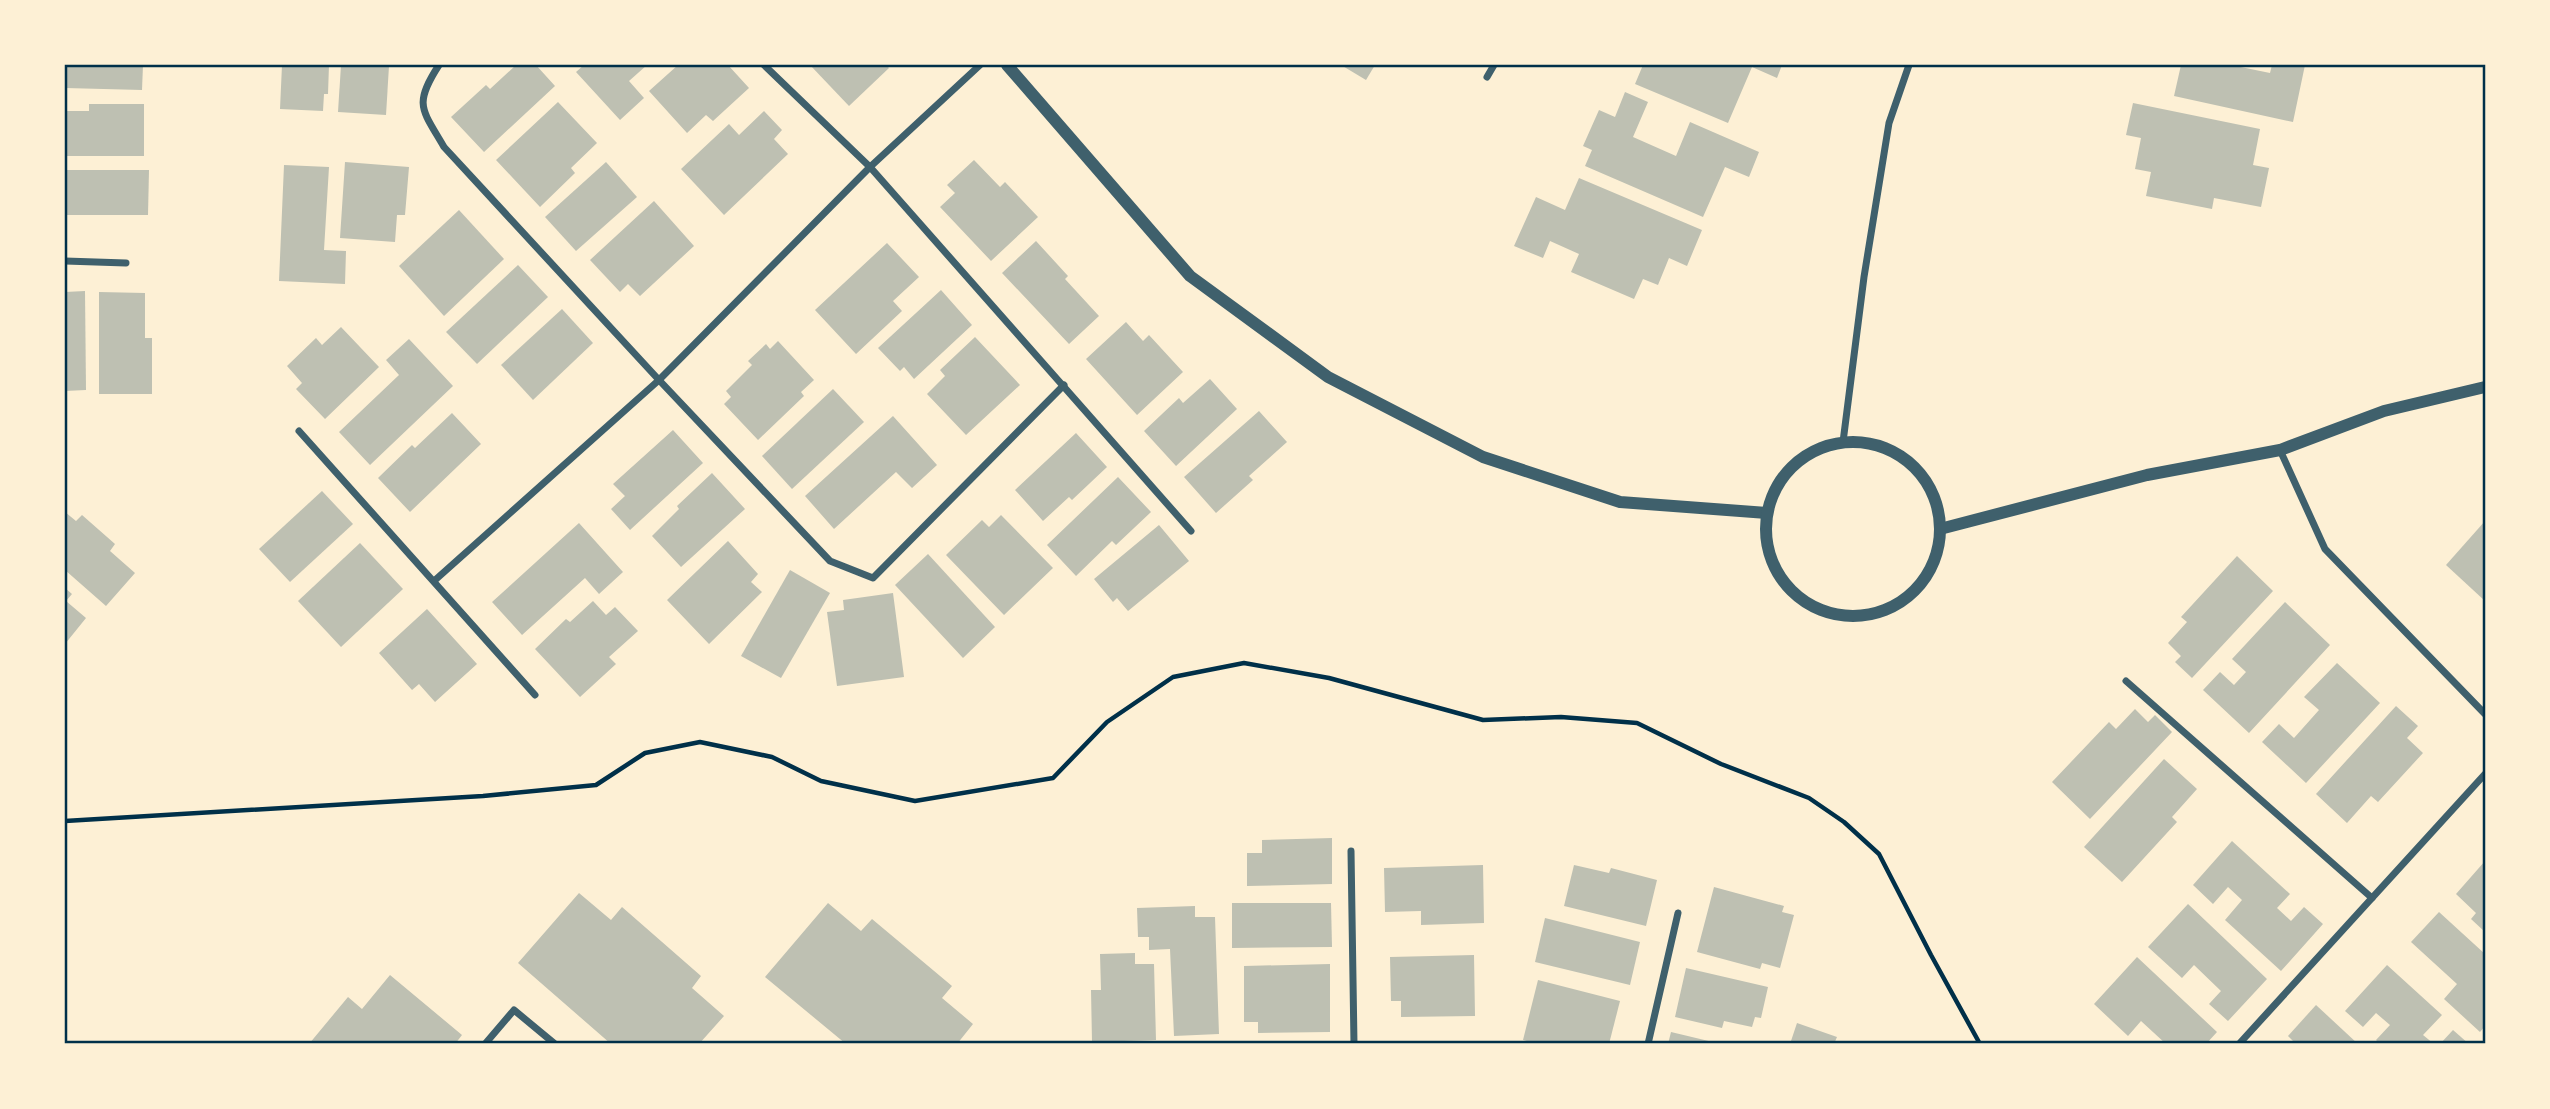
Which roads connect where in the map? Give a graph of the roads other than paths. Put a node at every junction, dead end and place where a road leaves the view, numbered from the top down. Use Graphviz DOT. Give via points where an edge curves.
graph roads {
  1 [pos="439,65"];
  2 [pos="764,65"];
  3 [pos="981,65"];
  4 [pos="1007,65"];
  5 [pos="1494,65"];
  6 [pos="1909,65"];
  7 [pos="1488,77"];
  8 [pos="870,167"];
  9 [pos="65,261"];
  10 [pos="126,263"];
  11 [pos="659,380"];
  12 [pos="1064,385"];
  13 [pos="2485,387"];
  14 [pos="299,430"];
  15 [pos="1843,442"];
  16 [pos="2280,450"];
  17 [pos="1767,513"];
  18 [pos="1940,529"];
  19 [pos="1191,531"];
  20 [pos="434,581"];
  21 [pos="2126,681"];
  22 [pos="536,695"];
  23 [pos="2485,714"];
  24 [pos="2485,774"];
  25 [pos="1351,851"];
  26 [pos="2372,898"];
  27 [pos="1678,913"];
  28 [pos="485,1044"];
  29 [pos="555,1044"];
  30 [pos="1354,1044"];
  31 [pos="1648,1044"];
  32 [pos="2239,1044"];
  1 -- 11 [label="street" via="424,88 423,112 444,147"];
  2 -- 8 [label="street"];
  3 -- 8 [label="street"];
  4 -- 17 [label="street" via="1190,276 1328,377 1483,457 1620,502"];
  5 -- 7 [label="street"];
  6 -- 15 [label="street" via="1889,123"];
  8 -- 11 [label="street"];
  8 -- 12 [label="street"];
  9 -- 10 [label="street"];
  11 -- 12 [label="street" via="830,561 873,578"];
  11 -- 20 [label="street"];
  12 -- 19 [label="street"];
  13 -- 16 [label="street" via="2384,411"];
  14 -- 20 [label="street"];
  15 -- 17 [label="street" via="1816,449 1794,465 1777,487"];
  15 -- 18 [label="street" via="1872,444 1900,455 1922,475 1935,500"];
  16 -- 18 [label="street" via="2147,475"];
  16 -- 23 [label="street" via="2325,549"];
  17 -- 18 [label="street" via="1766,542 1775,570 1792,593 1816,610 1844,617 1873,615 1900,603 1921,584 1935,558"];
  20 -- 22 [label="street"];
  21 -- 26 [label="street"];
  24 -- 26 [label="street"];
  25 -- 30 [label="street"];
  26 -- 32 [label="street"];
  27 -- 31 [label="street"];
  28 -- 29 [label="street" via="514,1010"];
}
